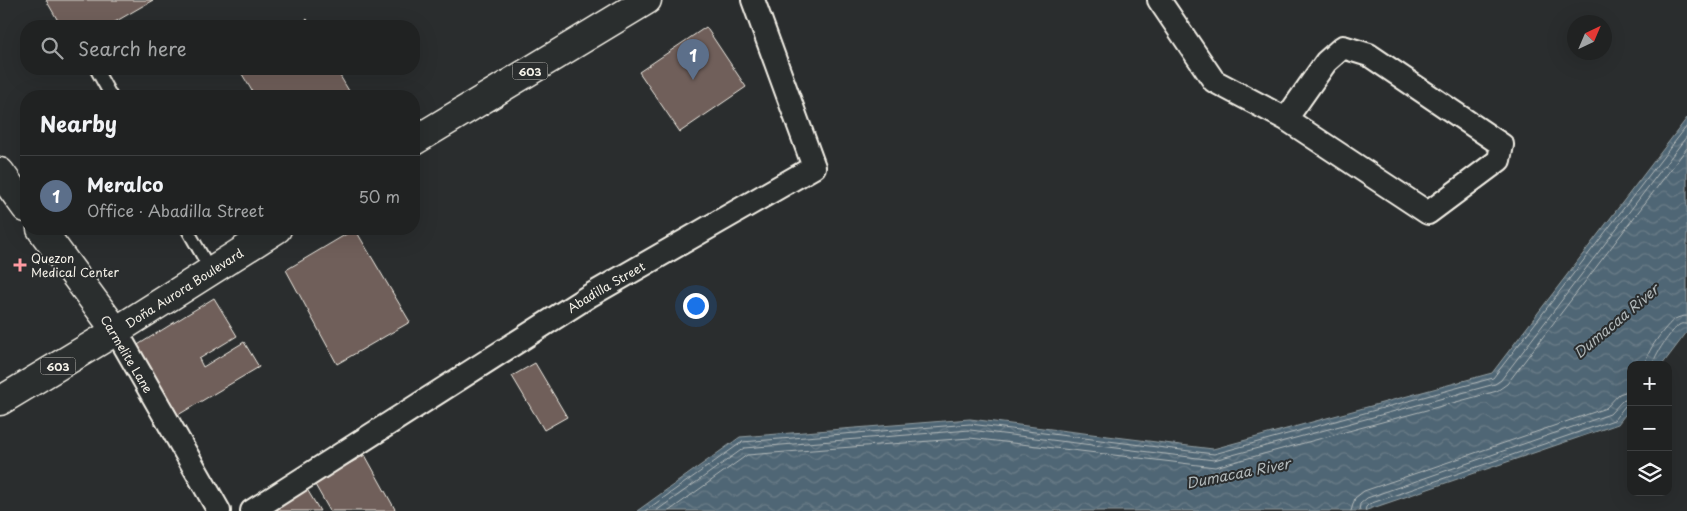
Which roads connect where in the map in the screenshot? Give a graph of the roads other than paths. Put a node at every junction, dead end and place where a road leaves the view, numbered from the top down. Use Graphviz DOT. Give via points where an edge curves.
graph roads {
  1 [pos="647,0"];
  2 [pos="753,0"];
  3 [pos="1159,0"];
  4 [pos="99,75"];
  5 [pos="108,90"];
  6 [pos="1286,120"];
  7 [pos="420,138"];
  8 [pos="0,172"];
  9 [pos="20,200"];
  10 [pos="45,235"];
  11 [pos="190,235"];
  12 [pos="268,235"];
  13 [pos="211,271"];
  14 [pos="116,331"];
  15 [pos="0,401"];
  16 [pos="219,511"];
  17 [pos="252,511"];
  1 -- 7 [label="main road, 603"];
  2 -- 17 [label="street, Abadilla Street" via="814,167 589,296"];
  3 -- 6 [label="street" via="1214,81"];
  4 -- 5 [label="lane"];
  6 -- 6 [label="street" via="1428,213 1499,160 1502,146 1369,55 1343,47 1326,62"];
  8 -- 9 [label="main road"];
  10 -- 14 [label="main road, Carmelite Lane"];
  11 -- 13 [label="lane"];
  12 -- 13 [label="main road, Doña Aurora Boulevard / 603"];
  13 -- 14 [label="main road, Doña Aurora Boulevard / 603"];
  14 -- 15 [label="main road, 603"];
  14 -- 16 [label="street, Carmelite Lane"];
}
